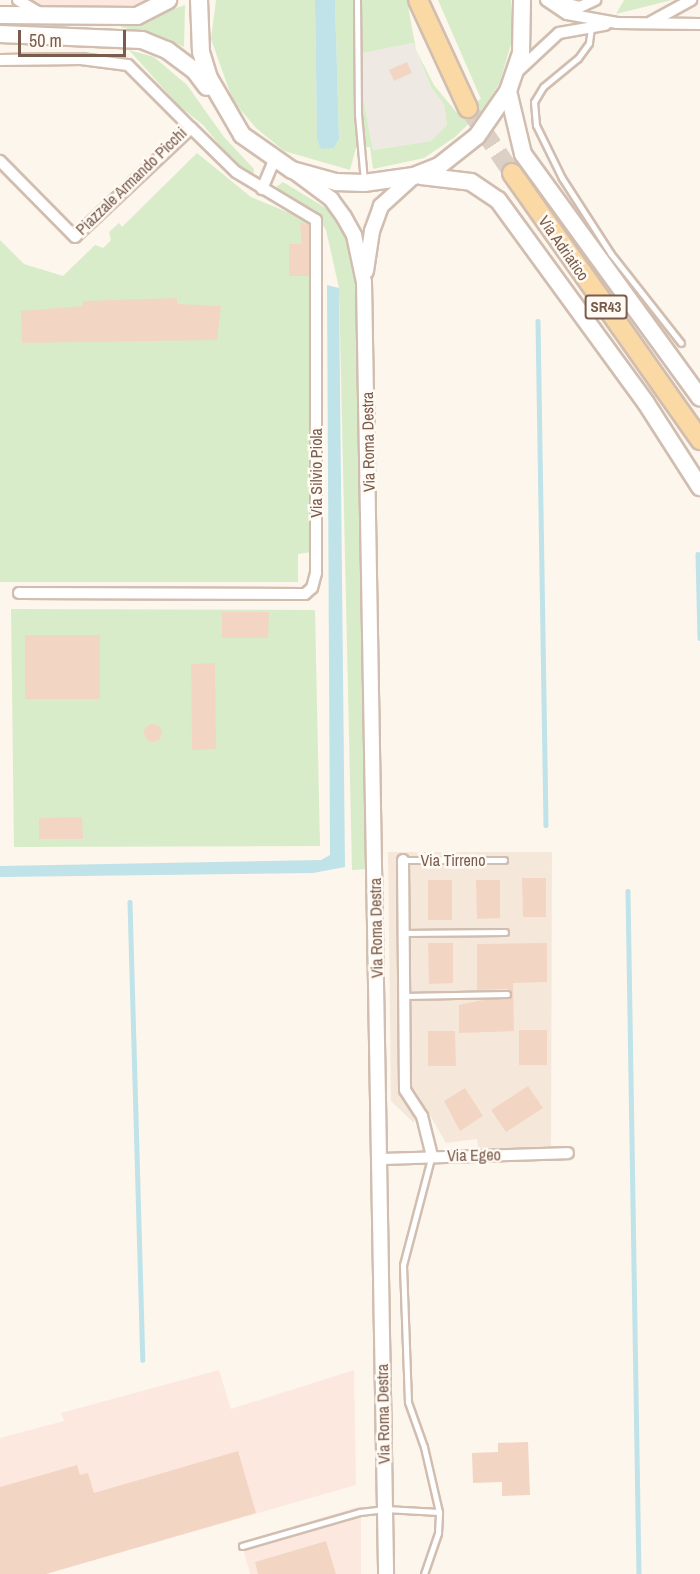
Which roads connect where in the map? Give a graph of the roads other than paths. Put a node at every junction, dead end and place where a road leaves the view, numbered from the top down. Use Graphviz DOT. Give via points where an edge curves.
graph roads {
  1 [pos="18,0"];
  2 [pos="168,0"];
  3 [pos="199,0"];
  4 [pos="357,0"];
  5 [pos="418,0"];
  6 [pos="522,0"];
  7 [pos="546,0"];
  8 [pos="554,0"];
  9 [pos="595,0"];
  10 [pos="692,0"];
  11 [pos="0,15"];
  12 [pos="44,15"];
  13 [pos="617,23"];
  14 [pos="648,24"];
  15 [pos="700,24"];
  16 [pos="590,26"];
  17 [pos="0,34"];
  18 [pos="0,60"];
  19 [pos="511,84"];
  20 [pos="219,103"];
  21 [pos="468,108"];
  22 [pos="191,128"];
  23 [pos="0,161"];
  24 [pos="274,161"];
  25 [pos="292,170"];
  26 [pos="512,173"];
  27 [pos="414,176"];
  28 [pos="364,183"];
  29 [pos="262,189"];
  30 [pos="364,282"];
  31 [pos="681,343"];
  32 [pos="700,398"];
  33 [pos="700,440"];
  34 [pos="700,487"];
  35 [pos="19,593"];
  36 [pos="403,860"];
  37 [pos="504,860"];
  38 [pos="505,932"];
  39 [pos="403,933"];
  40 [pos="507,994"];
  41 [pos="404,996"];
  42 [pos="568,1153"];
  43 [pos="432,1156"];
  44 [pos="379,1159"];
  45 [pos="385,1509"];
  46 [pos="439,1512"];
  47 [pos="242,1546"];
  48 [pos="386,1574"];
  49 [pos="424,1574"];
  1 -- 12 [label="street"];
  2 -- 12 [label="main road" via="137,16"];
  3 -- 20 [label="main road" via="201,52"];
  4 -- 28 [label="lane" via="357,114"];
  5 -- 21 [label="main road"];
  6 -- 19 [label="main road" via="521,53"];
  7 -- 13 [label="street" via="567,14"];
  8 -- 9 [label="street" via="573,7"];
  10 -- 14 [label="street"];
  11 -- 12 [label="main road"];
  13 -- 14 [label="street"];
  13 -- 16 [label="street"];
  14 -- 15 [label="street"];
  16 -- 19 [label="street" via="559,33"];
  16 -- 31 [label="lane" via="584,50 554,74 534,102 536,125 562,178 611,254"];
  17 -- 20 [label="main road" via="142,40 167,50 194,70"];
  18 -- 22 [label="street, Piazzale Armando Picchi" via="81,59 128,65"];
  19 -- 27 [label="main road" via="477,136 439,166"];
  19 -- 32 [label="main road" via="523,154"];
  20 -- 24 [label="main road" via="242,135"];
  22 -- 23 [label="street, Piazzale Armando Picchi" via="75,237"];
  22 -- 29 [label="street, Via Silvio Piola" via="236,172"];
  24 -- 25 [label="main road"];
  24 -- 29 [label="street"];
  25 -- 28 [label="main road" via="336,182"];
  25 -- 30 [label="street, Via Roma Destra" via="331,199 344,217 354,235"];
  26 -- 33 [label="main road, Via Adriatico / SR43"];
  27 -- 28 [label="main road"];
  27 -- 30 [label="street, Via Roma Destra" via="393,191 375,219"];
  27 -- 34 [label="main road" via="456,178 498,200 646,403"];
  29 -- 35 [label="street, Via Silvio Piola" via="312,216 317,227 316,573 312,588 305,594"];
  30 -- 44 [label="street, Via Roma Destra"];
  36 -- 37 [label="lane, Via Tirreno"];
  36 -- 39 [label="street, Via Tirreno"];
  38 -- 39 [label="lane"];
  39 -- 41 [label="street, Via Tirreno"];
  40 -- 41 [label="lane"];
  41 -- 43 [label="street, Via Tirreno" via="405,1090 422,1116"];
  42 -- 43 [label="street, Via Egeo"];
  43 -- 44 [label="street, Via Egeo"];
  43 -- 46 [label="lane" via="403,1265 408,1402 424,1447"];
  44 -- 45 [label="street, Via Roma Destra"];
  45 -- 46 [label="lane"];
  45 -- 47 [label="lane"];
  45 -- 48 [label="street, Via Roma Destra"];
  46 -- 49 [label="lane" via="438,1533"];
}
